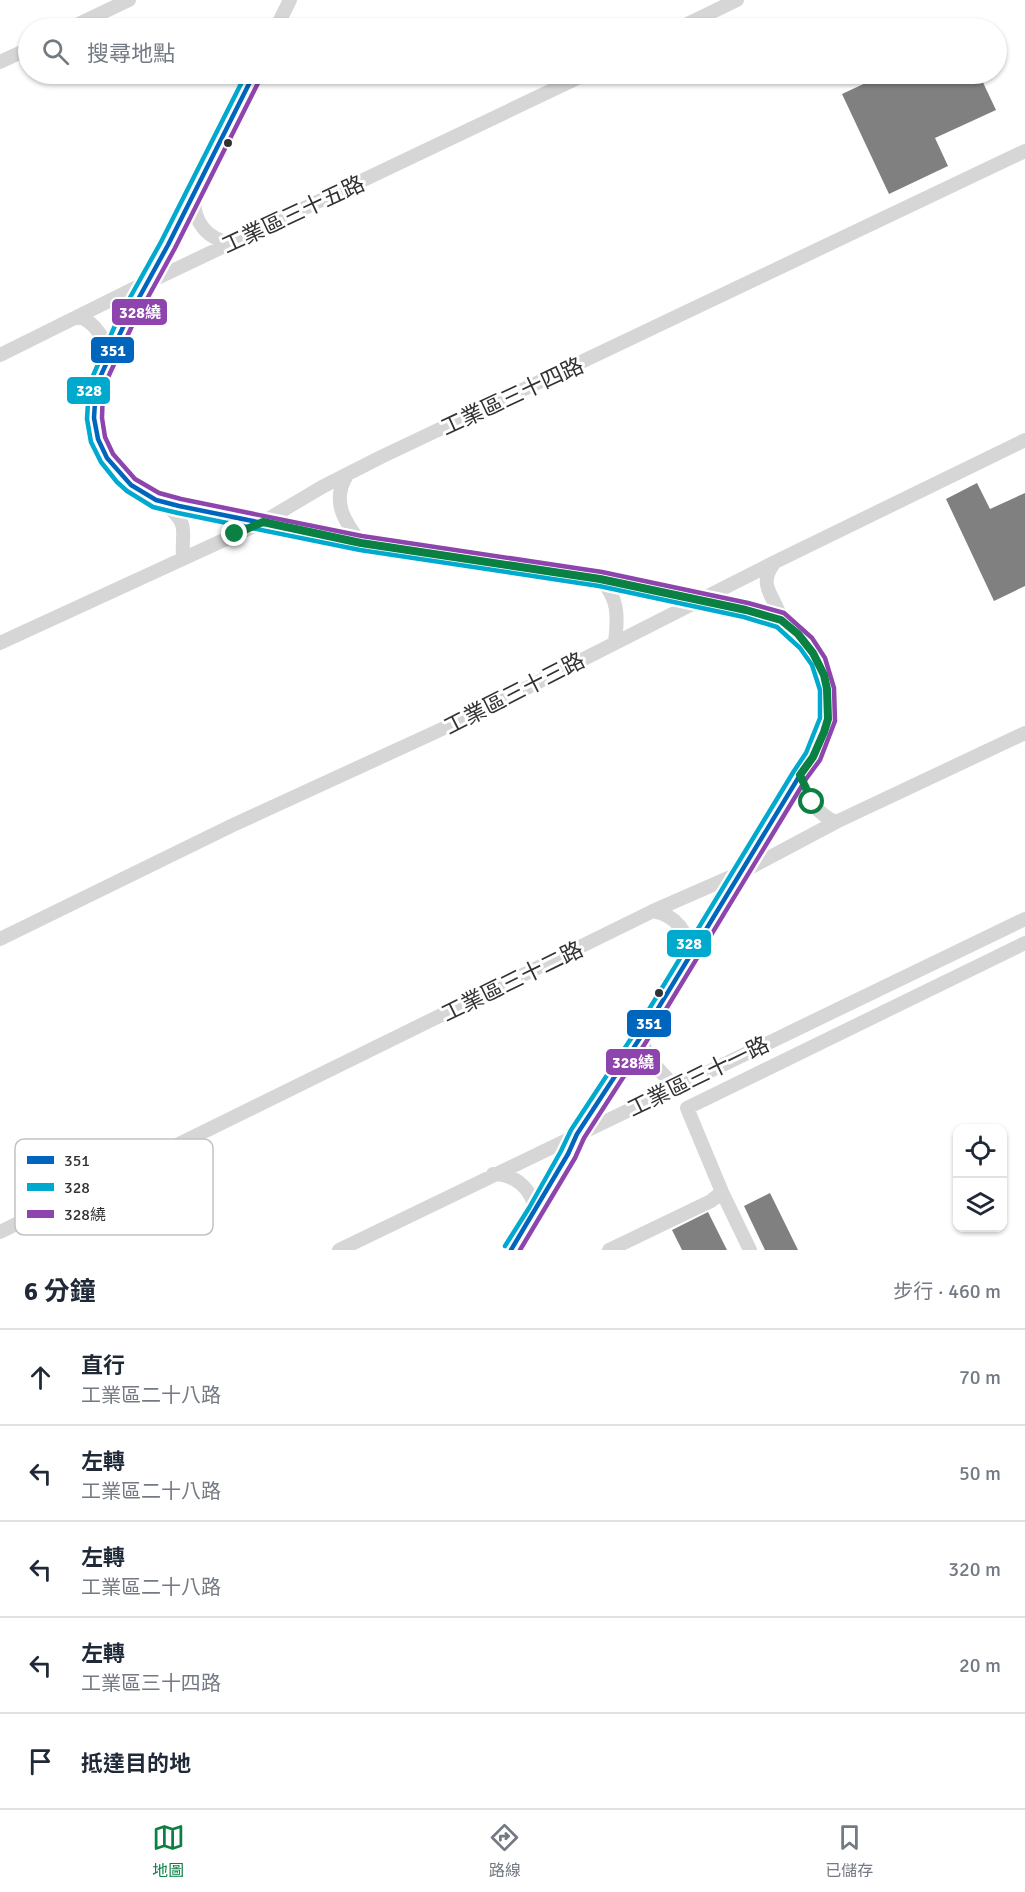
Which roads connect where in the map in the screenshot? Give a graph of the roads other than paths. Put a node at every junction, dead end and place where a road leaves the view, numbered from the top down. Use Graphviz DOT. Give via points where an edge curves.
graph roads {
  1 [pos="129,0"];
  2 [pos="290,0"];
  3 [pos="737,0"];
  4 [pos="91,18"];
  5 [pos="281,18"];
  6 [pos="700,18"];
  7 [pos="18,54"];
  8 [pos="0,62"];
  9 [pos="249,84"];
  10 [pos="565,84"];
  11 [pos="1025,151"];
  12 [pos="196,190"];
  13 [pos="232,243"];
  14 [pos="147,282"];
  15 [pos="78,317"];
  16 [pos="0,355"];
  17 [pos="110,358"];
  18 [pos="1025,440"];
  19 [pos="346,474"];
  20 [pos="163,502"];
  21 [pos="263,522"];
  22 [pos="361,543"];
  23 [pos="183,558"];
  24 [pos="776,562"];
  25 [pos="600,579"];
  26 [pos="699,601"];
  27 [pos="781,620"];
  28 [pos="615,642"];
  29 [pos="0,643"];
  30 [pos="1025,733"];
  31 [pos="800,775"];
  32 [pos="836,822"];
  33 [pos="742,872"];
  34 [pos="653,911"];
  35 [pos="1025,919"];
  36 [pos="0,939"];
  37 [pos="1025,943"];
  38 [pos="688,957"];
  39 [pos="640,1038"];
  40 [pos="675,1087"];
  41 [pos="577,1134"];
  42 [pos="189,1139"];
  43 [pos="493,1174"];
  44 [pos="722,1192"];
  45 [pos="535,1212"];
  46 [pos="15,1225"];
  47 [pos="0,1232"];
  48 [pos="339,1250"];
  49 [pos="511,1250"];
  50 [pos="609,1250"];
  51 [pos="750,1250"];
  1 -- 4 [label="street"];
  2 -- 5 [label="street"];
  3 -- 6 [label="street"];
  7 -- 8 [label="street"];
  9 -- 12 [label="street"];
  10 -- 13 [label="street, 工業區三十五路"];
  11 -- 19 [label="street, 工業區三十四路"];
  12 -- 13 [label="street" via="194,211 200,224 217,239"];
  12 -- 14 [label="street"];
  13 -- 14 [label="street, 工業區三十五路"];
  14 -- 15 [label="street, 工業區三十五路"];
  14 -- 17 [label="street"];
  15 -- 16 [label="street, 工業區三十五路"];
  15 -- 17 [label="street" via="95,327"];
  17 -- 20 [label="street" via="94,398 99,439 122,477"];
  18 -- 24 [label="street, 工業區三十三路"];
  19 -- 21 [label="street, 工業區三十四路"];
  19 -- 22 [label="street" via="339,491 341,511"];
  20 -- 21 [label="street"];
  20 -- 23 [label="street" via="181,521"];
  21 -- 22 [label="street"];
  21 -- 23 [label="street, 工業區三十四路"];
  22 -- 25 [label="street"];
  23 -- 29 [label="street, 工業區三十四路"];
  24 -- 26 [label="street, 工業區三十三路"];
  24 -- 27 [label="street" via="768,574 767,586"];
  25 -- 26 [label="street"];
  25 -- 28 [label="street" via="613,594 616,605"];
  26 -- 27 [label="street"];
  26 -- 28 [label="street, 工業區三十三路"];
  27 -- 31 [label="street" via="813,653 827,689 828,719 824,732"];
  28 -- 36 [label="street, 工業區三十三路" via="477,713 233,825"];
  30 -- 32 [label="street, 工業區三十二路"];
  31 -- 32 [label="street" via="816,808"];
  31 -- 33 [label="street"];
  32 -- 33 [label="street, 工業區三十二路"];
  33 -- 34 [label="street, 工業區三十二路"];
  33 -- 38 [label="street"];
  34 -- 38 [label="street" via="681,926"];
  34 -- 42 [label="street, 工業區三十二路"];
  35 -- 40 [label="street, 工業區三十一路"];
  37 -- 44 [label="street" via="687,1108"];
  38 -- 39 [label="street"];
  39 -- 40 [label="street" via="651,1061"];
  39 -- 41 [label="street"];
  40 -- 41 [label="street, 工業區三十一路"];
  41 -- 43 [label="street, 工業區三十一路"];
  41 -- 45 [label="street"];
  43 -- 45 [label="street" via="504,1174 518,1182 532,1199"];
  43 -- 48 [label="street, 工業區三十一路"];
  44 -- 50 [label="street"];
  44 -- 51 [label="street"];
  45 -- 49 [label="street"];
  46 -- 47 [label="street, 工業區三十二路"];
}
